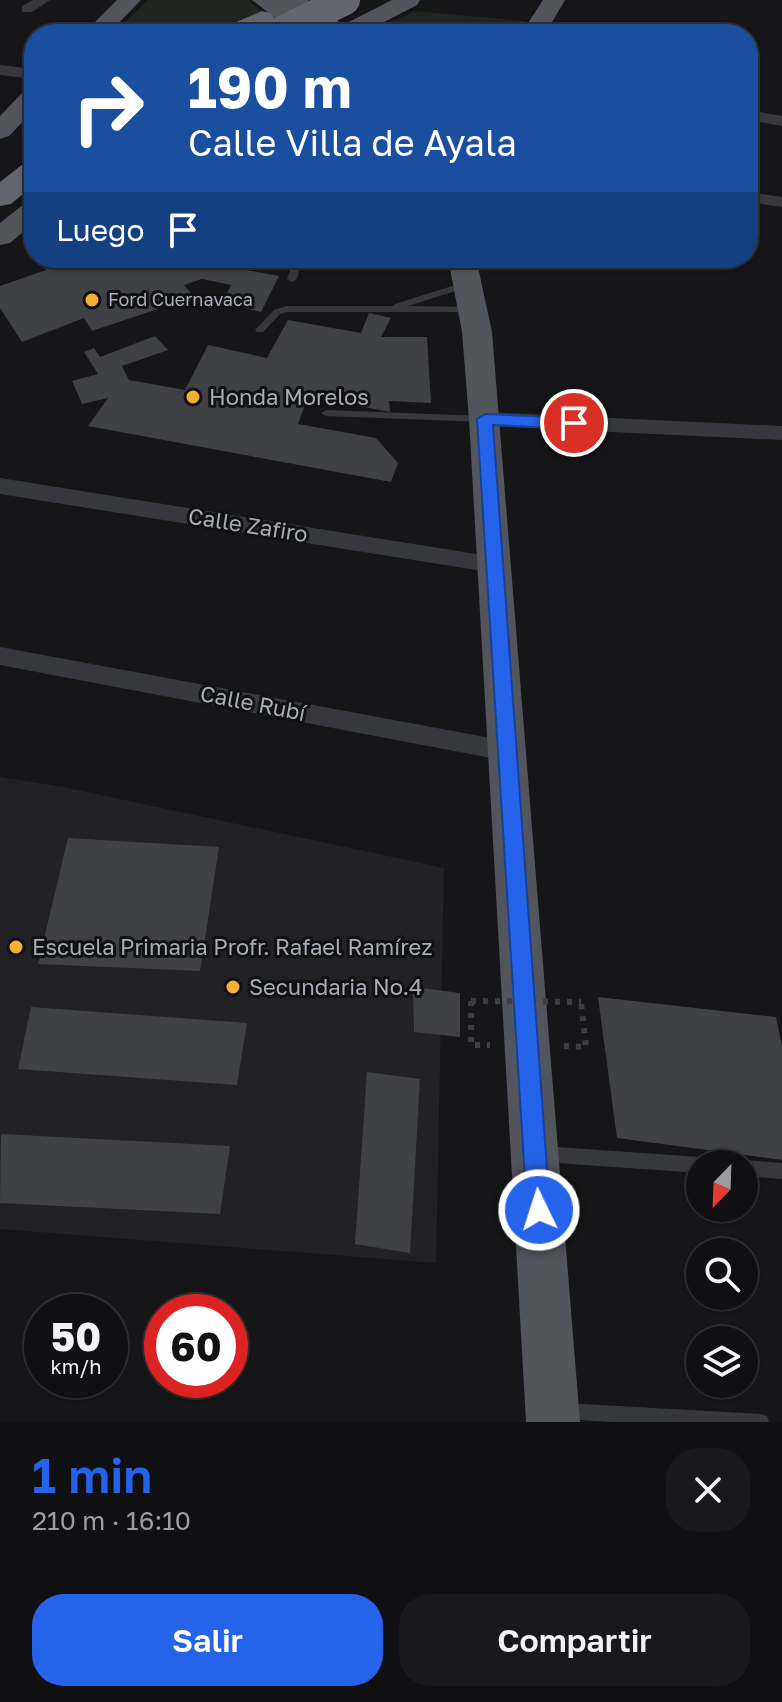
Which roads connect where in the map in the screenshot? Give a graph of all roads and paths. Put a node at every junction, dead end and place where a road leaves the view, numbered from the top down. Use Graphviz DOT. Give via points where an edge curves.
graph roads {
  1 [pos="43,0"];
  2 [pos="130,0"];
  3 [pos="301,0"];
  4 [pos="345,0"];
  5 [pos="377,0"];
  6 [pos="409,0"];
  7 [pos="554,0"];
  8 [pos="271,1"];
  9 [pos="27,9"];
  10 [pos="105,24"];
  11 [pos="253,24"];
  12 [pos="297,24"];
  13 [pos="300,24"];
  14 [pos="315,24"];
  15 [pos="332,24"];
  16 [pos="362,24"];
  17 [pos="539,24"];
  18 [pos="0,70"];
  19 [pos="24,73"];
  20 [pos="24,106"];
  21 [pos="758,117"];
  22 [pos="782,121"];
  23 [pos="0,131"];
  24 [pos="24,155"];
  25 [pos="0,173"];
  26 [pos="24,178"];
  27 [pos="0,197"];
  28 [pos="758,198"];
  29 [pos="782,202"];
  30 [pos="24,218"];
  31 [pos="0,237"];
  32 [pos="295,268"];
  33 [pos="481,268"];
  34 [pos="292,279"];
  35 [pos="466,285"];
  36 [pos="384,310"];
  37 [pos="260,330"];
  38 [pos="326,413"];
  39 [pos="485,419"];
  40 [pos="782,433"];
  41 [pos="0,486"];
  42 [pos="495,565"];
  43 [pos="0,656"];
  44 [pos="507,751"];
  45 [pos="471,1045"];
  46 [pos="586,1047"];
  47 [pos="535,1153"];
  48 [pos="686,1164"];
  49 [pos="758,1169"];
  50 [pos="782,1171"];
  51 [pos="553,1416"];
  52 [pos="761,1422"];
  1 -- 9 [label="street"];
  2 -- 10 [label="main road"];
  3 -- 11 [label="highway"];
  4 -- 12 [label="highway, bridge"];
  5 -- 15 [label="main road"];
  6 -- 16 [label="main road"];
  7 -- 17 [label="main road"];
  8 -- 13 [label="main road"];
  8 -- 14 [label="main road, bridge"];
  18 -- 19 [label="street"];
  20 -- 23 [label="main road"];
  21 -- 22 [label="street"];
  24 -- 25 [label="highway"];
  26 -- 27 [label="highway"];
  28 -- 29 [label="street"];
  30 -- 31 [label="main road"];
  32 -- 34 [label="lane"];
  33 -- 35 [label="main road"];
  35 -- 36 [label="lane"];
  35 -- 36 [label="lane"];
  35 -- 39 [label="main road"];
  36 -- 37 [label="lane" via="286,309"];
  38 -- 39 [label="lane"];
  39 -- 40 [label="street"];
  39 -- 42 [label="main road"];
  41 -- 42 [label="street, Calle Zafiro"];
  42 -- 44 [label="main road"];
  43 -- 44 [label="street, Calle Rubí"];
  44 -- 47 [label="main road"];
  45 -- 46 [label="path, bridge" via="471,1001 581,1002"];
  47 -- 48 [label="lane"];
  47 -- 51 [label="main road"];
  49 -- 50 [label="lane"];
  51 -- 52 [label="lane"];
}
